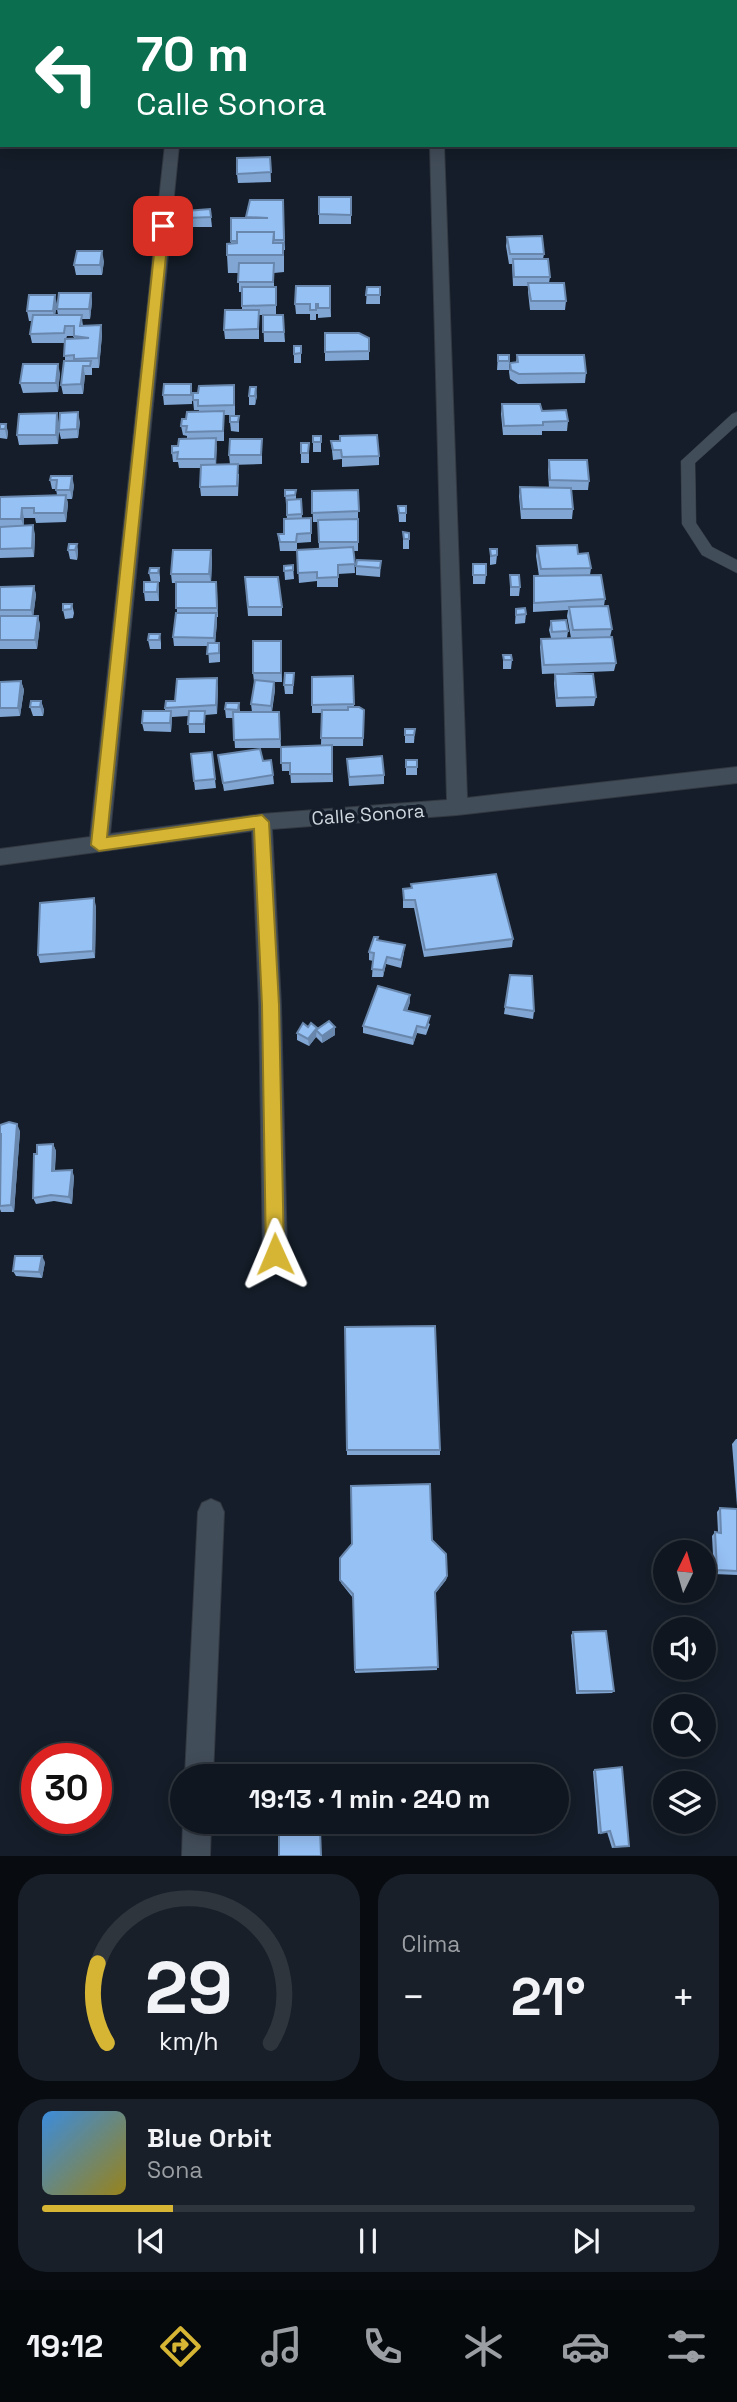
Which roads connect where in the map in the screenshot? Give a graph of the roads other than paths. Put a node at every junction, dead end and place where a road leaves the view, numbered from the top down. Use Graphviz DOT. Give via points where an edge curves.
graph roads {
  1 [pos="172,147"];
  2 [pos="437,147"];
  3 [pos="737,417"];
  4 [pos="737,568"];
  5 [pos="737,775"];
  6 [pos="457,807"];
  7 [pos="262,822"];
  8 [pos="99,845"];
  9 [pos="0,857"];
  10 [pos="275,1254"];
  11 [pos="211,1512"];
  12 [pos="200,1764"];
  13 [pos="197,1834"];
  14 [pos="196,1856"];
  1 -- 8 [label="street"];
  2 -- 6 [label="street"];
  3 -- 4 [label="lane" via="688,461 689,524 708,551"];
  5 -- 6 [label="street, Calle Sonora"];
  6 -- 7 [label="street, Calle Sonora"];
  7 -- 8 [label="street, Calle Sonora"];
  7 -- 10 [label="street"];
  8 -- 9 [label="street, Calle Sonora"];
  11 -- 12 [label="street"];
  13 -- 14 [label="street"];
}
